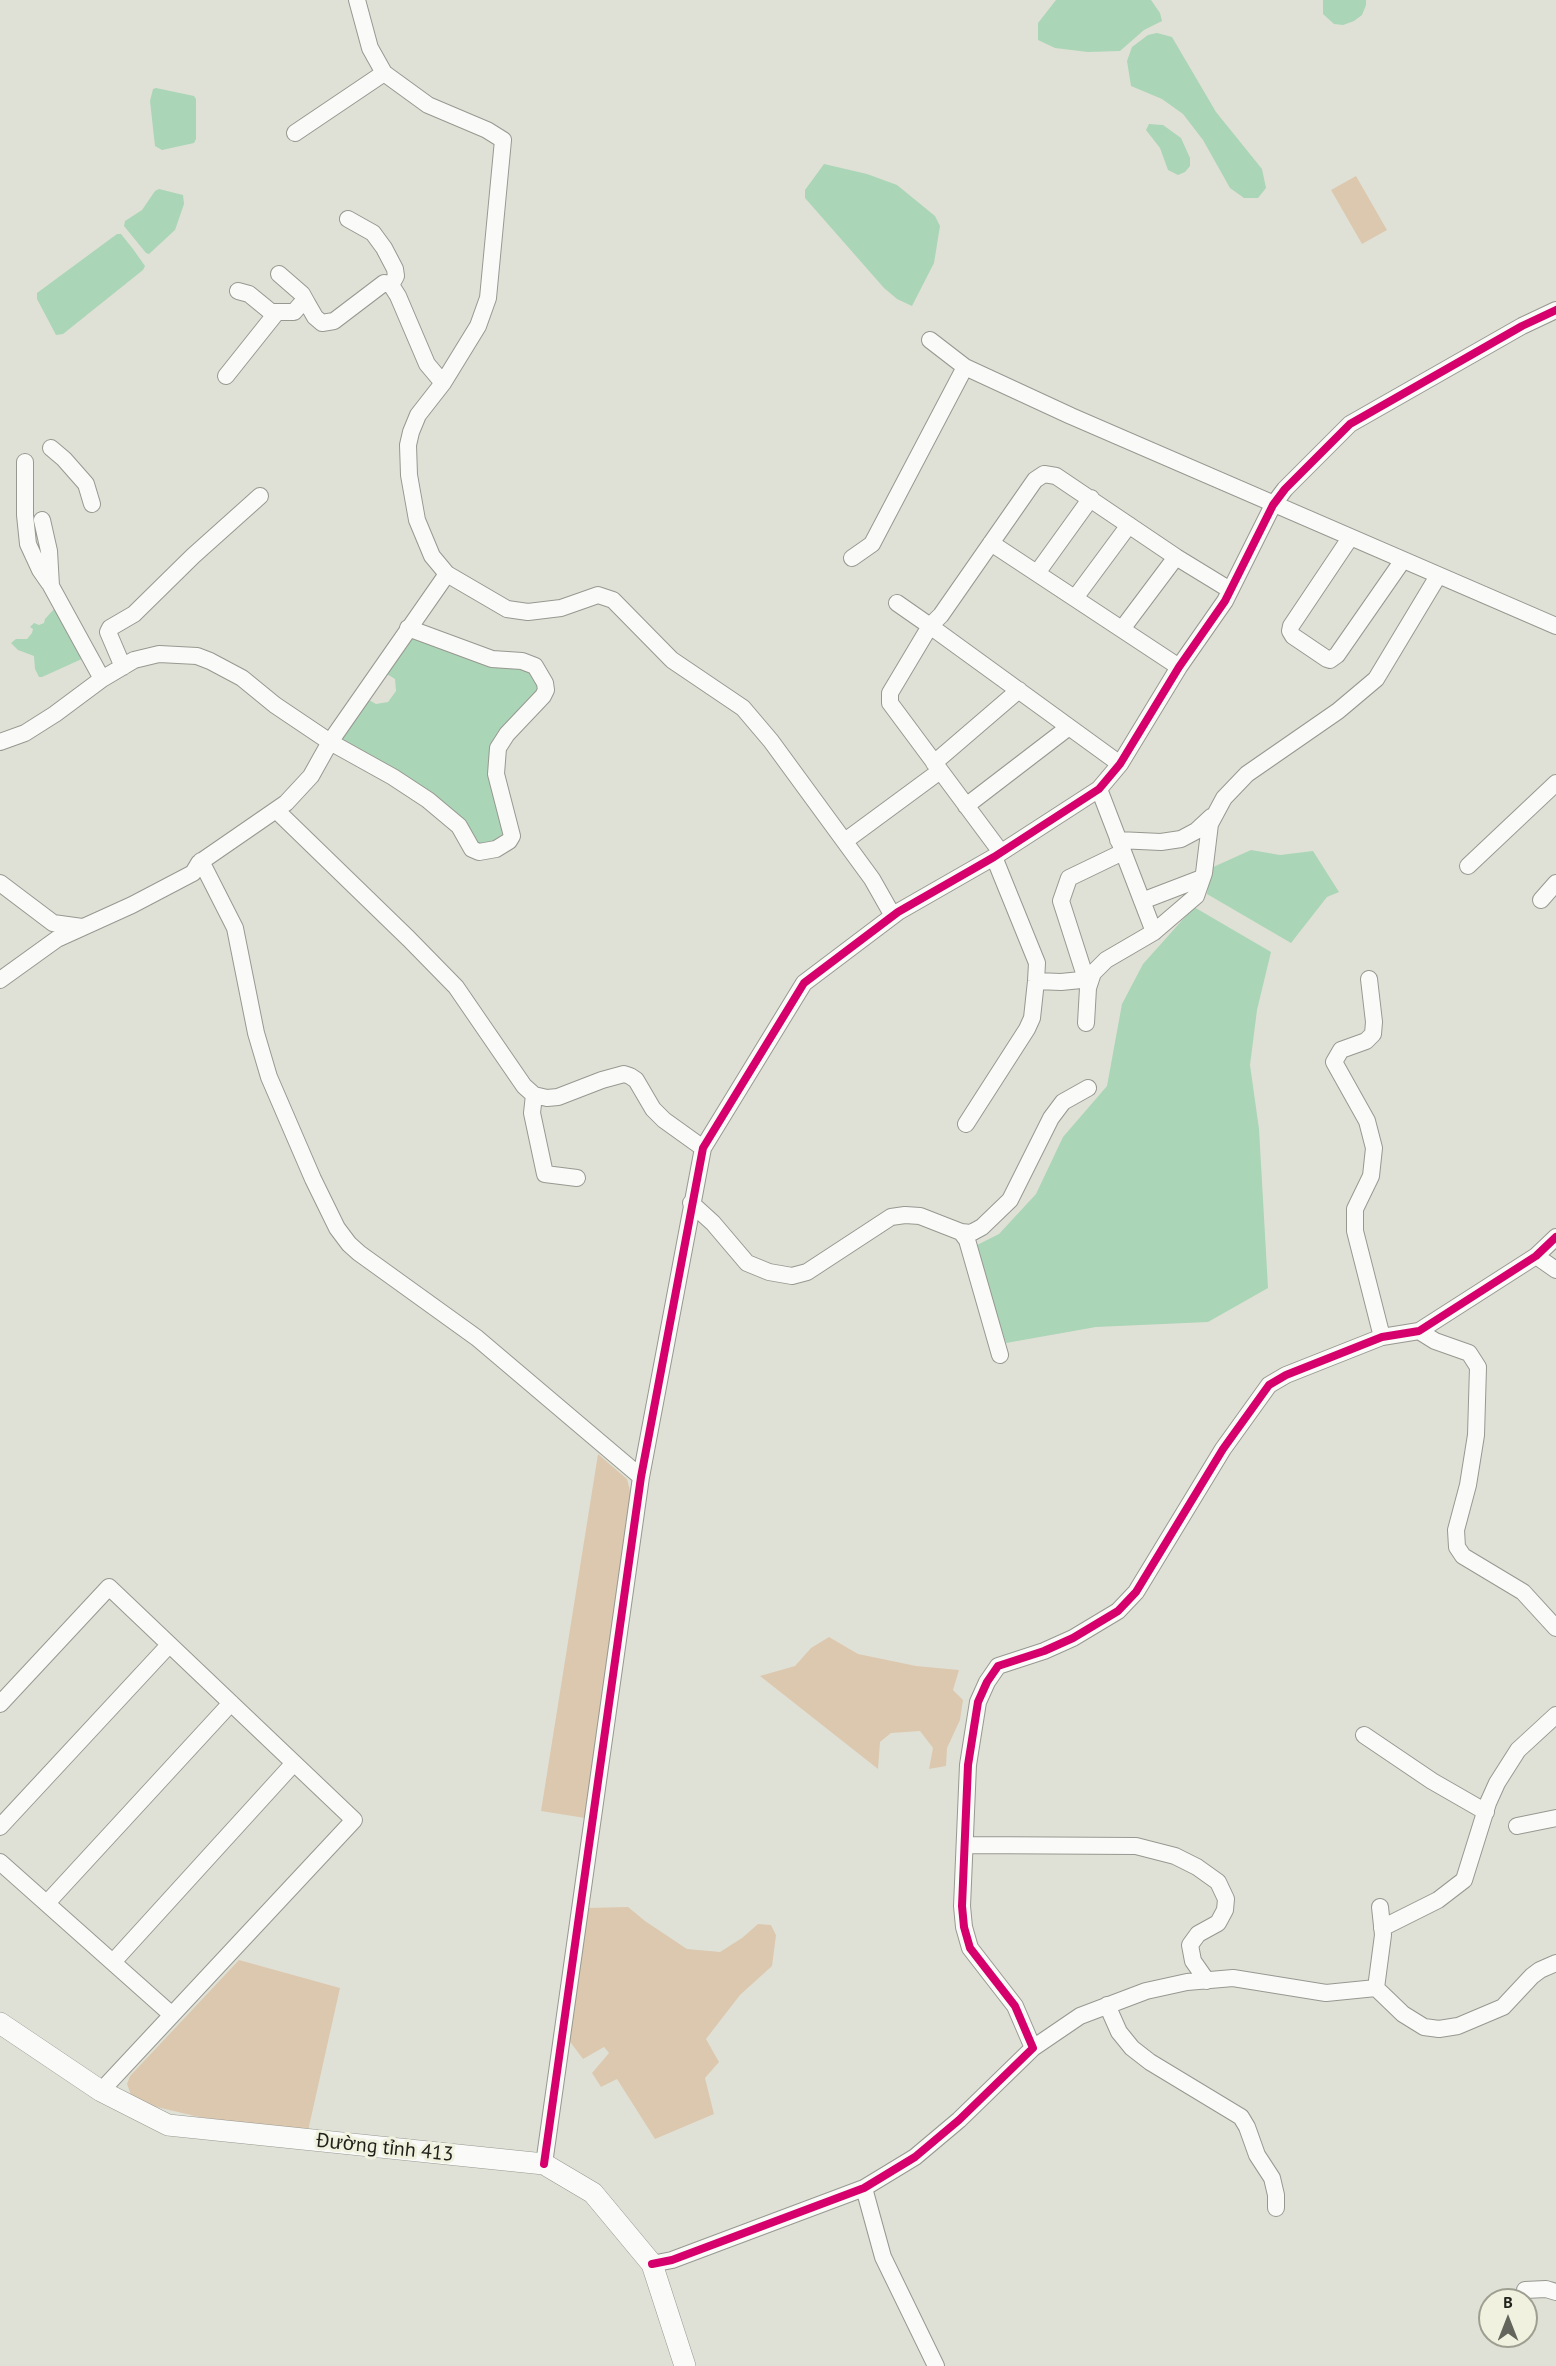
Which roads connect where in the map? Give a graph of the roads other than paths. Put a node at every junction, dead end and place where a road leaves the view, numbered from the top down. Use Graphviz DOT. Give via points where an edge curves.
graph roads {
  1 [pos="357,0"];
  2 [pos="384,73"];
  3 [pos="295,133"];
  4 [pos="348,219"];
  5 [pos="279,274"];
  6 [pos="391,285"];
  7 [pos="238,291"];
  8 [pos="307,303"];
  9 [pos="1556,310"];
  10 [pos="277,312"];
  11 [pos="930,340"];
  12 [pos="965,367"];
  13 [pos="226,376"];
  14 [pos="442,383"];
  15 [pos="51,448"];
  16 [pos="24,462"];
  17 [pos="260,496"];
  18 [pos="1090,498"];
  19 [pos="92,504"];
  20 [pos="1274,505"];
  21 [pos="42,520"];
  22 [pos="1129,525"];
  23 [pos="1350,538"];
  24 [pos="991,543"];
  25 [pos="1176,557"];
  26 [pos="852,558"];
  27 [pos="1403,560"];
  28 [pos="1037,573"];
  29 [pos="447,574"];
  30 [pos="1438,576"];
  31 [pos="51,586"];
  32 [pos="1230,590"];
  33 [pos="1075,598"];
  34 [pos="897,603"];
  35 [pos="930,626"];
  36 [pos="1556,626"];
  37 [pos="408,628"];
  38 [pos="1122,629"];
  39 [pos="123,667"];
  40 [pos="1179,667"];
  41 [pos="102,679"];
  42 [pos="1018,690"];
  43 [pos="1069,727"];
  44 [pos="0,742"];
  45 [pos="330,742"];
  46 [pos="1120,764"];
  47 [pos="937,767"];
  48 [pos="1556,783"];
  49 [pos="1099,789"];
  50 [pos="966,806"];
  51 [pos="277,812"];
  52 [pos="1214,814"];
  53 [pos="844,841"];
  54 [pos="1120,846"];
  55 [pos="997,854"];
  56 [pos="201,861"];
  57 [pos="1468,866"];
  58 [pos="1202,878"];
  59 [pos="0,883"];
  60 [pos="1556,883"];
  61 [pos="1541,900"];
  62 [pos="1142,901"];
  63 [pos="893,916"];
  64 [pos="83,927"];
  65 [pos="1154,932"];
  66 [pos="1089,979"];
  67 [pos="1369,979"];
  68 [pos="0,980"];
  69 [pos="1036,981"];
  70 [pos="1086,1023"];
  71 [pos="1088,1088"];
  72 [pos="534,1095"];
  73 [pos="966,1124"];
  74 [pos="703,1148"];
  75 [pos="577,1178"];
  76 [pos="691,1203"];
  77 [pos="961,1232"];
  78 [pos="1556,1237"];
  79 [pos="1536,1256"];
  80 [pos="1556,1270"];
  81 [pos="1419,1331"];
  82 [pos="1382,1336"];
  83 [pos="1000,1355"];
  84 [pos="640,1477"];
  85 [pos="1556,1628"];
  86 [pos="169,1645"];
  87 [pos="0,1704"];
  88 [pos="231,1704"];
  89 [pos="1556,1715"];
  90 [pos="1364,1735"];
  91 [pos="294,1763"];
  92 [pos="1486,1812"];
  93 [pos="1556,1818"];
  94 [pos="1517,1826"];
  95 [pos="0,1827"];
  96 [pos="966,1845"];
  97 [pos="0,1862"];
  98 [pos="47,1904"];
  99 [pos="1380,1907"];
  100 [pos="1382,1928"];
  101 [pos="113,1962"];
  102 [pos="1556,1963"];
  103 [pos="1207,1981"];
  104 [pos="1376,1988"];
  105 [pos="1107,2005"];
  106 [pos="172,2014"];
  107 [pos="0,2023"];
  108 [pos="1033,2048"];
  109 [pos="101,2091"];
  110 [pos="544,2164"];
  111 [pos="864,2188"];
  112 [pos="1276,2208"];
  113 [pos="652,2264"];
  114 [pos="1538,2289"];
  115 [pos="1556,2292"];
  116 [pos="685,2366"];
  117 [pos="936,2366"];
  1 -- 2 [label="street" via="370,48"];
  2 -- 3 [label="street"];
  2 -- 14 [label="street" via="428,105 503,140 488,298 478,326"];
  4 -- 6 [label="street" via="373,233 384,249 396,276"];
  5 -- 8 [label="street"];
  6 -- 8 [label="street" via="384,283 334,321 322,322"];
  6 -- 14 [label="street" via="427,364"];
  7 -- 10 [label="street"];
  8 -- 10 [label="street" via="300,304 294,312"];
  9 -- 20 [label="street" via="1350,424 1284,489"];
  10 -- 13 [label="street"];
  11 -- 12 [label="street"];
  12 -- 20 [label="street"];
  12 -- 26 [label="street" via="872,544"];
  14 -- 29 [label="street" via="418,415 408,445 417,520 432,556"];
  15 -- 19 [label="street" via="86,483"];
  16 -- 31 [label="street" via="28,544"];
  17 -- 39 [label="street" via="134,614 110,628 108,632"];
  18 -- 22 [label="street"];
  18 -- 24 [label="street" via="1056,476 1044,474 1035,480"];
  18 -- 28 [label="street"];
  20 -- 23 [label="street"];
  20 -- 32 [label="street"];
  21 -- 31 [label="street"];
  22 -- 25 [label="street"];
  22 -- 33 [label="street"];
  23 -- 27 [label="street"];
  23 -- 27 [label="street" via="1290,631 1327,659 1337,655"];
  24 -- 28 [label="street"];
  24 -- 35 [label="street"];
  25 -- 32 [label="street"];
  25 -- 38 [label="street"];
  27 -- 30 [label="street"];
  28 -- 33 [label="street"];
  29 -- 37 [label="street"];
  29 -- 53 [label="street" via="495,603 517,611 561,608 598,595 613,600 672,660 743,708"];
  30 -- 36 [label="street"];
  30 -- 52 [label="street" via="1376,679 1338,711 1247,774"];
  31 -- 41 [label="street"];
  32 -- 40 [label="street"];
  33 -- 38 [label="street"];
  34 -- 35 [label="street"];
  35 -- 42 [label="street"];
  35 -- 47 [label="street" via="888,698"];
  37 -- 45 [label="street"];
  37 -- 45 [label="street" via="492,659 522,661 535,666 540,673 546,690 543,696 498,748 496,774 512,828 509,841 488,852 472,849 459,826 428,800"];
  38 -- 40 [label="street"];
  39 -- 41 [label="street"];
  39 -- 45 [label="street" via="144,656 197,656 242,678"];
  40 -- 46 [label="street"];
  41 -- 44 [label="street" via="35,726"];
  42 -- 43 [label="street"];
  42 -- 47 [label="street"];
  43 -- 46 [label="street"];
  43 -- 50 [label="street"];
  45 -- 51 [label="street" via="299,792"];
  46 -- 49 [label="street"];
  47 -- 50 [label="street"];
  47 -- 53 [label="street"];
  48 -- 57 [label="street"];
  49 -- 54 [label="street"];
  49 -- 55 [label="street"];
  50 -- 55 [label="street"];
  51 -- 56 [label="street"];
  51 -- 72 [label="street" via="456,987"];
  52 -- 54 [label="street" via="1182,839"];
  52 -- 58 [label="street"];
  53 -- 63 [label="street"];
  54 -- 62 [label="street"];
  54 -- 66 [label="street" via="1069,878 1061,901"];
  55 -- 63 [label="street"];
  55 -- 69 [label="street" via="1037,963"];
  56 -- 64 [label="street" via="193,873"];
  56 -- 84 [label="street" via="235,928 269,1077 337,1228 359,1253 477,1338"];
  58 -- 62 [label="street"];
  58 -- 65 [label="street" via="1196,896"];
  59 -- 64 [label="street" via="53,923"];
  60 -- 61 [label="street"];
  62 -- 65 [label="street"];
  63 -- 74 [label="street" via="804,983"];
  64 -- 68 [label="street" via="57,939"];
  65 -- 66 [label="street" via="1106,960"];
  66 -- 69 [label="street"];
  66 -- 70 [label="street"];
  67 -- 82 [label="street" via="1372,1034 1366,1041 1341,1050 1334,1062 1367,1121 1374,1148 1371,1176 1355,1209 1355,1231"];
  69 -- 73 [label="street" via="1027,1029"];
  71 -- 77 [label="street" via="1063,1102 1051,1118 1010,1200 982,1227 971,1233"];
  72 -- 74 [label="street" via="558,1097 624,1074 636,1080 664,1120"];
  72 -- 75 [label="street" via="532,1113 545,1174"];
  74 -- 76 [label="street"];
  76 -- 77 [label="street" via="713,1222 747,1263 792,1276 807,1272 891,1217 920,1216"];
  76 -- 84 [label="street"];
  77 -- 83 [label="street" via="967,1240"];
  78 -- 79 [label="street"];
  79 -- 80 [label="street"];
  79 -- 81 [label="street"];
  81 -- 82 [label="street"];
  81 -- 85 [label="street" via="1469,1353 1478,1367 1476,1435 1456,1530 1457,1547 1463,1556 1523,1592"];
  82 -- 96 [label="street" via="1269,1385 1223,1449 1136,1592 1118,1611 1073,1638 998,1666 978,1702 968,1765"];
  84 -- 110 [label="street"];
  86 -- 87 [label="street" via="109,1587"];
  86 -- 88 [label="street"];
  86 -- 95 [label="street"];
  88 -- 91 [label="street"];
  88 -- 98 [label="street"];
  89 -- 92 [label="street" via="1512,1758"];
  90 -- 92 [label="street"];
  91 -- 101 [label="street"];
  91 -- 106 [label="street" via="354,1820"];
  92 -- 100 [label="street" via="1464,1880 1438,1900"];
  93 -- 94 [label="street"];
  96 -- 103 [label="street" via="1136,1846 1175,1856 1197,1867 1218,1882 1226,1899 1218,1923 1198,1934 1190,1945 1192,1961"];
  96 -- 108 [label="street" via="962,1906 970,1948 1016,2006"];
  97 -- 98 [label="street"];
  98 -- 101 [label="street"];
  99 -- 100 [label="street"];
  100 -- 104 [label="street"];
  101 -- 106 [label="street"];
  102 -- 104 [label="street" via="1532,1976 1503,2007 1458,2026 1439,2029 1403,2014"];
  103 -- 104 [label="street" via="1233,1978 1326,1993"];
  103 -- 105 [label="street" via="1146,1991"];
  105 -- 108 [label="street" via="1080,2016"];
  105 -- 112 [label="street" via="1119,2032 1132,2048 1240,2117 1272,2178"];
  106 -- 109 [label="street"];
  107 -- 109 [label="main road, Đường tỉnh 413"];
  108 -- 111 [label="street" via="915,2157"];
  109 -- 110 [label="main road, Đường tỉnh 413" via="168,2125"];
  110 -- 113 [label="main road, Đường tỉnh 413" via="593,2193"];
  111 -- 113 [label="street"];
  111 -- 117 [label="street" via="883,2257"];
  113 -- 116 [label="main road, Đường tỉnh 413"];
  114 -- 115 [label="street"];
}
